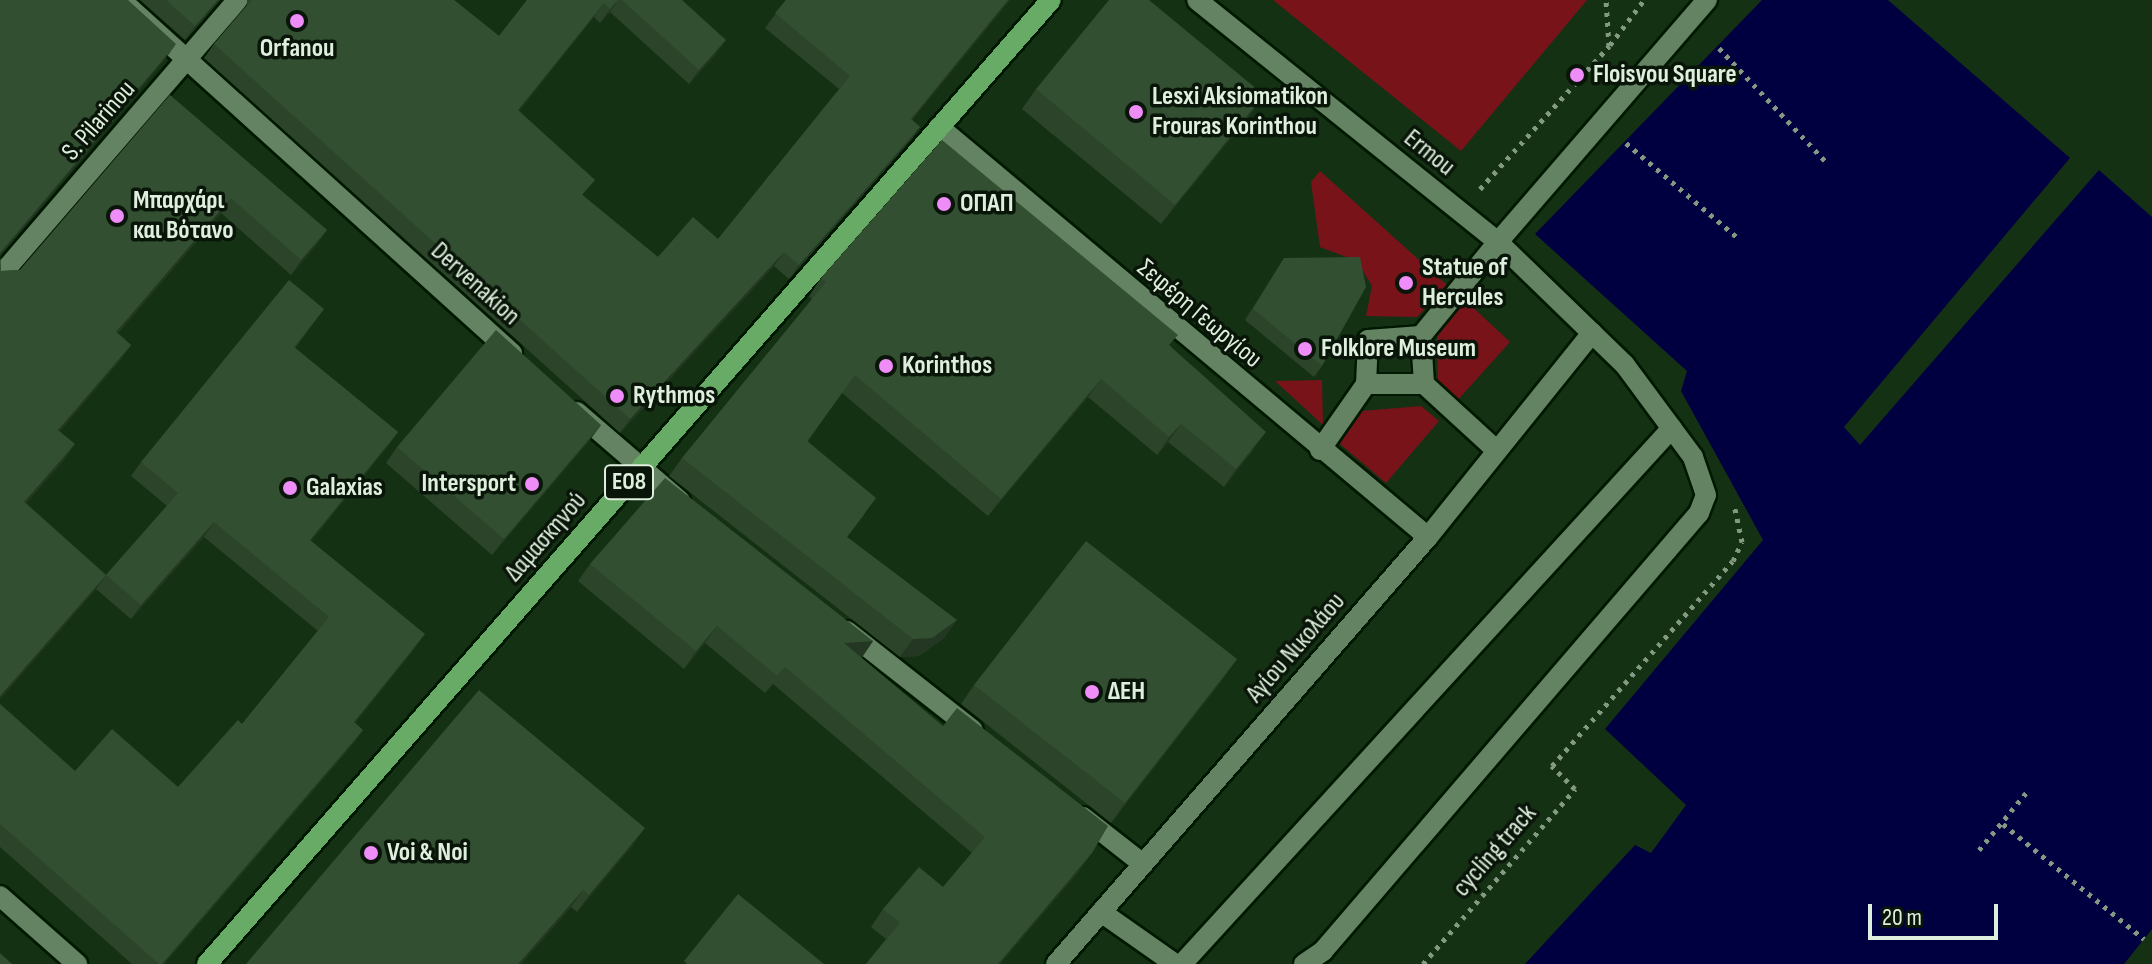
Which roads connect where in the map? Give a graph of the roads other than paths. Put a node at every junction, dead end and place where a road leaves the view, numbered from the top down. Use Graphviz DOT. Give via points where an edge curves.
graph roads {
  1 [pos="121,0"];
  2 [pos="237,0"];
  3 [pos="1051,0"];
  4 [pos="1197,0"];
  5 [pos="1707,0"];
  6 [pos="187,58"];
  7 [pos="939,127"];
  8 [pos="1498,242"];
  9 [pos="0,276"];
  10 [pos="1592,333"];
  11 [pos="1421,336"];
  12 [pos="524,364"];
  13 [pos="1366,384"];
  14 [pos="1424,384"];
  15 [pos="559,395"];
  16 [pos="1672,428"];
  17 [pos="1320,450"];
  18 [pos="1496,450"];
  19 [pos="640,469"];
  20 [pos="700,516"];
  21 [pos="1428,537"];
  22 [pos="835,622"];
  23 [pos="995,748"];
  24 [pos="1069,806"];
  25 [pos="1143,864"];
  26 [pos="0,896"];
  27 [pos="1101,912"];
  28 [pos="77,964"];
  29 [pos="207,964"];
  30 [pos="1056,964"];
  31 [pos="1175,964"];
  32 [pos="1182,964"];
  33 [pos="1304,964"];
  1 -- 6 [label="street, Dervenakion"];
  2 -- 6 [label="street, S. Pilarinou"];
  3 -- 7 [label="main road, Δαμασκηνού / ΕΟ8"];
  4 -- 8 [label="street, Ermou"];
  5 -- 8 [label="street"];
  6 -- 9 [label="street, S. Pilarinou"];
  6 -- 12 [label="street, Dervenakion"];
  7 -- 17 [label="street, Σεφέρη Γεωργίου"];
  7 -- 19 [label="main road, Δαμασκηνού / ΕΟ8"];
  8 -- 10 [label="street, Ermou"];
  8 -- 11 [label="street"];
  10 -- 16 [label="street, Ermou" via="1625,365"];
  10 -- 18 [label="street, Αγίου Νικολάου"];
  11 -- 13 [label="street" via="1368,340"];
  11 -- 14 [label="street"];
  13 -- 14 [label="street"];
  13 -- 17 [label="street"];
  14 -- 18 [label="street"];
  15 -- 19 [label="street"];
  16 -- 32 [label="street"];
  16 -- 33 [label="street, Ermou" via="1702,476 1706,495 1699,513 1323,951"];
  17 -- 21 [label="street, Σεφέρη Γεωργίου"];
  18 -- 21 [label="street, Αγίου Νικολάου"];
  19 -- 20 [label="street"];
  19 -- 29 [label="main road, Δαμασκηνού / ΕΟ8"];
  21 -- 25 [label="street, Αγίου Νικολάου"];
  22 -- 23 [label="street"];
  24 -- 25 [label="street"];
  25 -- 27 [label="street, Αγίου Νικολάου"];
  26 -- 28 [label="street"];
  27 -- 30 [label="street, Αγίου Νικολάου"];
  27 -- 31 [label="street"];
}
